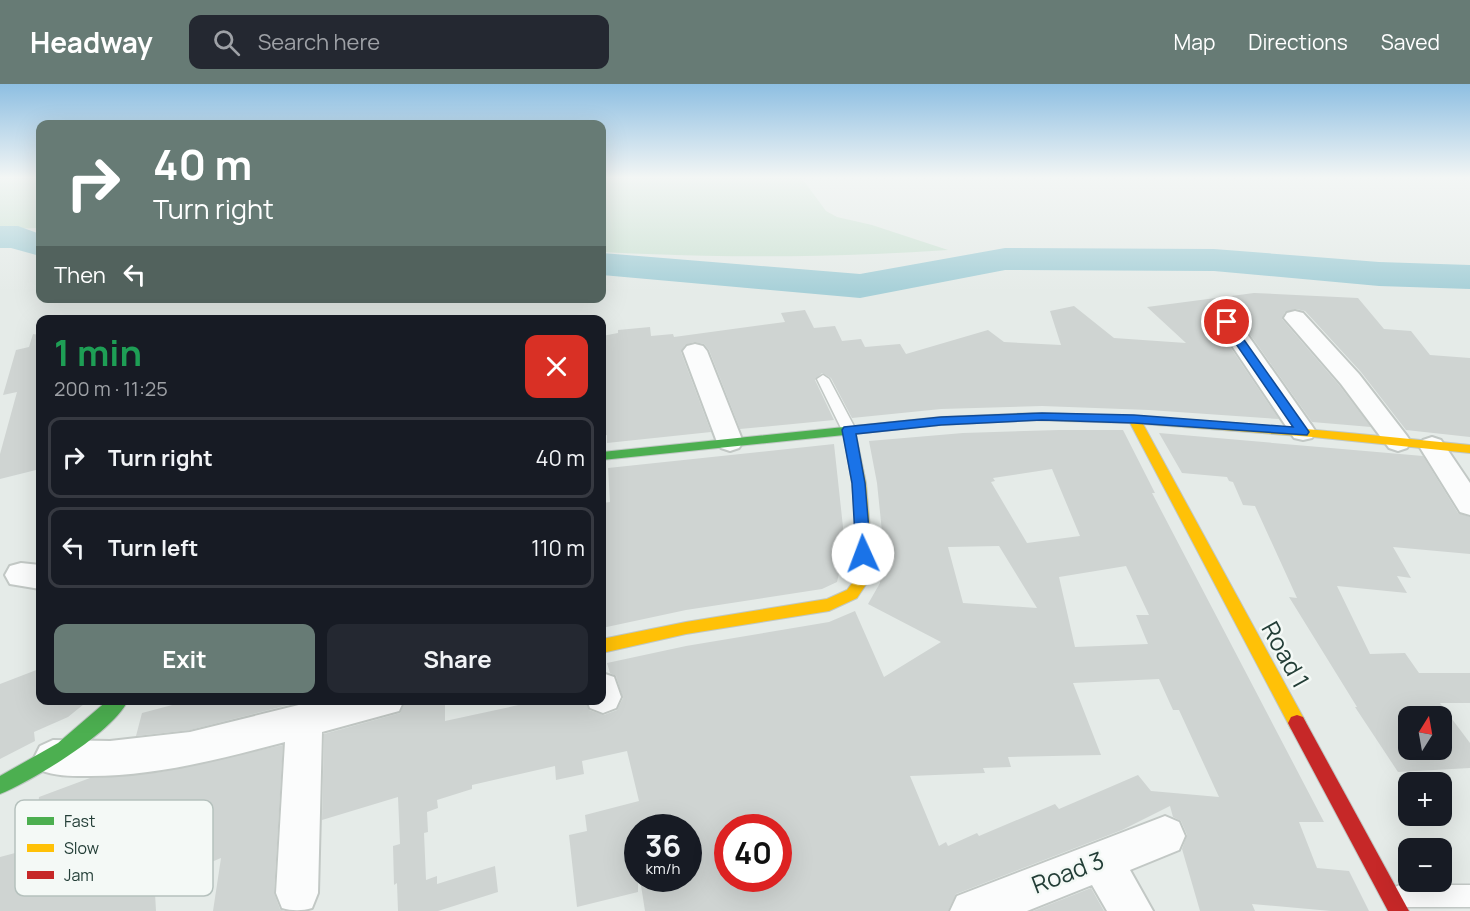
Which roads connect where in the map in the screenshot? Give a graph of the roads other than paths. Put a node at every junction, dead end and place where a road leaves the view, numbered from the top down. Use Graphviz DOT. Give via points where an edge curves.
graph roads {
  1 [pos="1294,318"];
  2 [pos="1227,322"];
  3 [pos="695,351"];
  4 [pos="823,379"];
  5 [pos="1134,419"];
  6 [pos="849,430"];
  7 [pos="1303,432"];
  8 [pos="730,442"];
  9 [pos="1398,442"];
  10 [pos="1432,446"];
  11 [pos="1470,449"];
  12 [pos="606,456"];
  13 [pos="1470,505"];
  14 [pos="606,645"];
  15 [pos="115,705"];
  16 [pos="366,705"];
  17 [pos="304,721"];
  18 [pos="53,758"];
  19 [pos="0,785"];
  20 [pos="1165,836"];
  21 [pos="1100,861"];
  22 [pos="297,893"];
  23 [pos="1470,896"];
  24 [pos="1395,904"];
  25 [pos="984,909"];
  26 [pos="1131,911"];
  1 -- 9 [label="street" via="1350,379"];
  2 -- 7 [label="street"];
  3 -- 8 [label="street"];
  4 -- 6 [label="lane"];
  5 -- 6 [label="street" via="995,417"];
  5 -- 7 [label="street"];
  5 -- 24 [label="street, Road 1"];
  6 -- 8 [label="street"];
  6 -- 14 [label="street" via="864,541 860,583 852,594 829,605"];
  7 -- 9 [label="street"];
  8 -- 12 [label="street"];
  9 -- 10 [label="street"];
  10 -- 11 [label="street"];
  10 -- 13 [label="street"];
  15 -- 18 [label="street" via="81,740"];
  16 -- 17 [label="street"];
  17 -- 18 [label="street" via="142,757"];
  17 -- 22 [label="street"];
  18 -- 19 [label="street"];
  20 -- 21 [label="street, Road 3"];
  21 -- 25 [label="street, Road 3"];
  21 -- 26 [label="street"];
  23 -- 24 [label="lane"];
}
